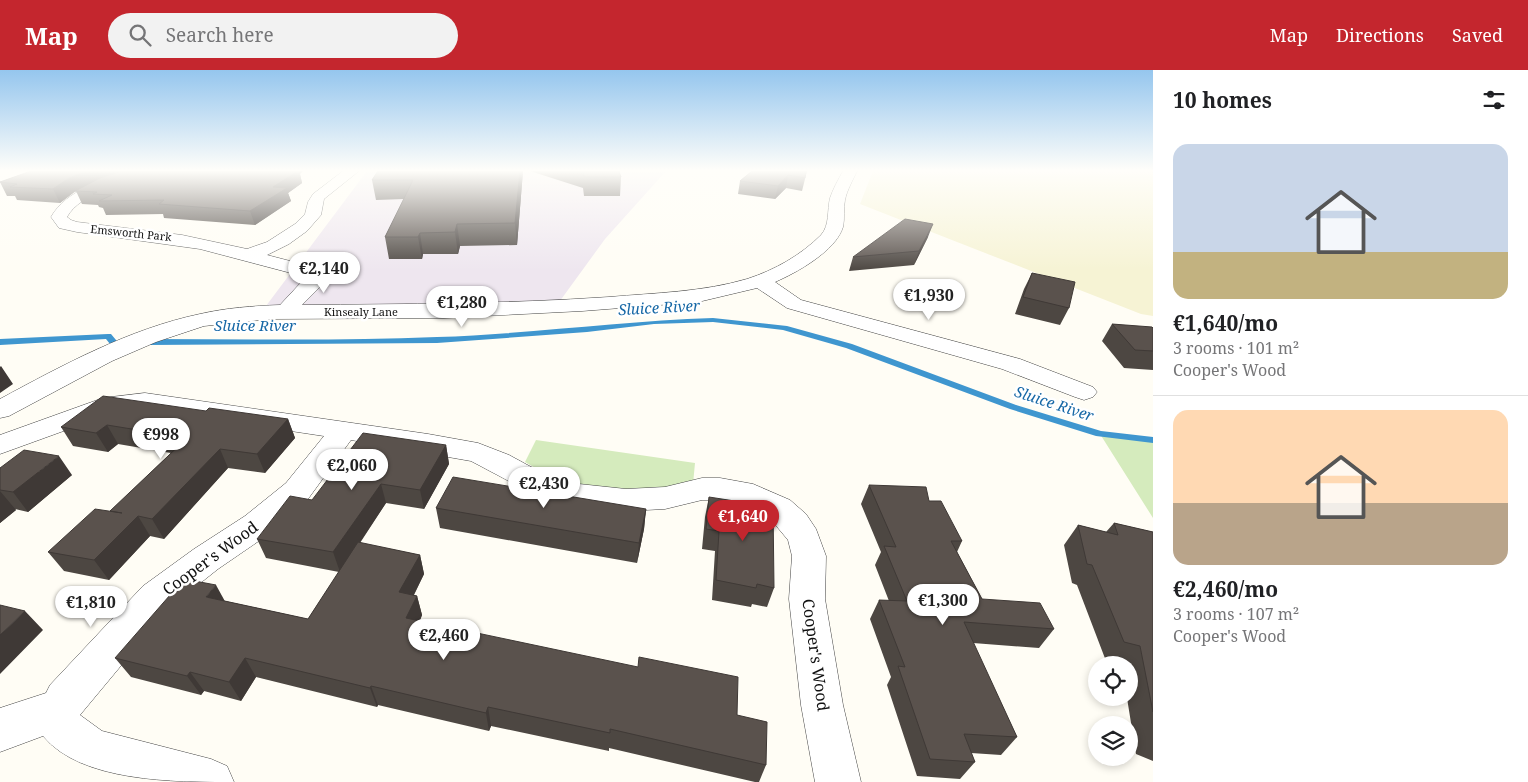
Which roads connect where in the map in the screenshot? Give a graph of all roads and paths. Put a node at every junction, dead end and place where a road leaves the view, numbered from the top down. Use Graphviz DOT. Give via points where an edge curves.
graph roads {
  1 [pos="69,204"];
  2 [pos="314,204"];
  3 [pos="837,204"];
  4 [pos="246,255"];
  5 [pos="338,258"];
  6 [pos="320,274"];
  7 [pos="760,281"];
  8 [pos="286,312"];
  9 [pos="1084,392"];
  10 [pos="0,410"];
  11 [pos="343,431"];
  12 [pos="0,445"];
  13 [pos="61,708"];
  14 [pos="0,730"];
  15 [pos="211,782"];
  16 [pos="838,782"];
  1 -- 4 [label="street, Emsworth Park" via="63,208 59,218 65,224 181,239"];
  2 -- 4 [label="street" via="312,215 298,230 275,244"];
  3 -- 7 [label="street, Kinsealy Lane" via="837,219 831,234 810,255"];
  4 -- 6 [label="street, Emsworth Park" via="290,270"];
  5 -- 6 [label="street"];
  6 -- 8 [label="street"];
  7 -- 8 [label="street, Kinsealy Lane" via="691,296 572,306 414,312"];
  7 -- 9 [label="street" via="794,304 1004,362"];
  8 -- 10 [label="street, Kinsealy Lane" via="200,321 146,338 76,368"];
  11 -- 12 [label="street, Cooper's Wood" via="135,400 112,404"];
  11 -- 13 [label="street, Cooper's Wood" via="308,478 278,508 156,597 91,668"];
  11 -- 16 [label="street, Cooper's Wood" via="478,453 533,481 579,495 626,500 665,498 702,489 720,489 742,492 778,508 804,538 809,556 807,599 822,704"];
  13 -- 14 [label="street"];
  13 -- 15 [label="street" via="56,718 67,734 93,751"];
}
